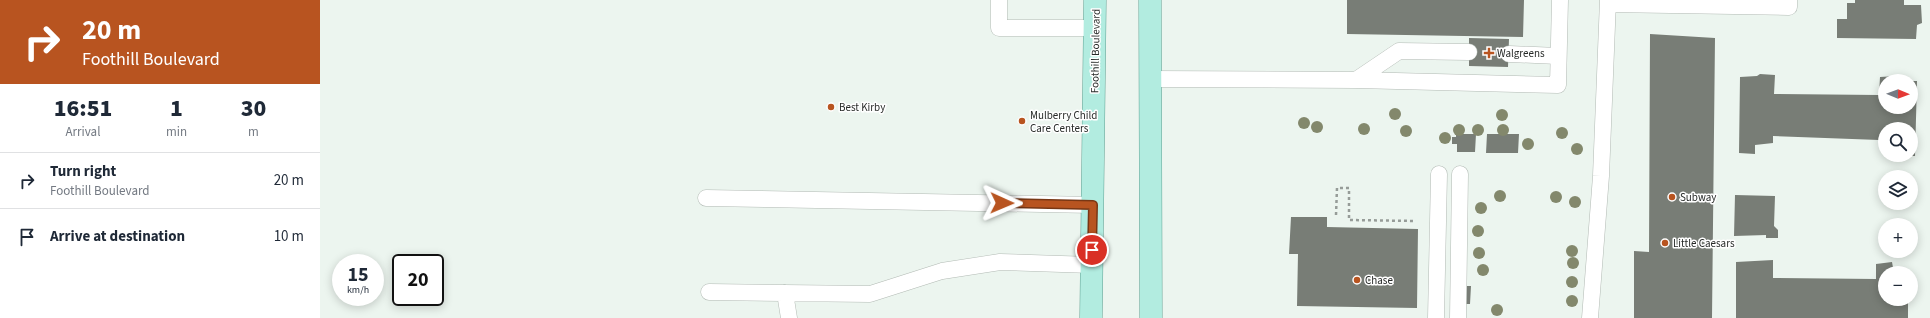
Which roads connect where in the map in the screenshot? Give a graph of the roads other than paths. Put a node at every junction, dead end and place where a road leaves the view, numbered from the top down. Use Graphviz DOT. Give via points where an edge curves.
graph roads {
  1 [pos="999,0"];
  2 [pos="1095,0"];
  3 [pos="1150,0"];
  4 [pos="1560,0"];
  5 [pos="1789,0"];
  6 [pos="1608,2"];
  7 [pos="1759,3"];
  8 [pos="1095,28"];
  9 [pos="1469,52"];
  10 [pos="1509,54"];
  11 [pos="1558,56"];
  12 [pos="1150,79"];
  13 [pos="1356,80"];
  14 [pos="1439,174"];
  15 [pos="1460,174"];
  16 [pos="706,198"];
  17 [pos="1093,205"];
  18 [pos="1092,265"];
  19 [pos="709,292"];
  20 [pos="786,293"];
  21 [pos="789,318"];
  22 [pos="1091,318"];
  23 [pos="1152,318"];
  24 [pos="1436,318"];
  25 [pos="1458,318"];
  26 [pos="1590,318"];
  1 -- 8 [label="lane" via="999,28"];
  2 -- 8 [label="main road, Foothill Boulevard"];
  3 -- 12 [label="main road"];
  4 -- 11 [label="lane"];
  5 -- 7 [label="lane" via="1789,7"];
  6 -- 7 [label="lane"];
  6 -- 26 [label="lane" via="1601,176"];
  8 -- 17 [label="main road, Foothill Boulevard"];
  9 -- 13 [label="lane" via="1399,52"];
  10 -- 11 [label="lane"];
  11 -- 13 [label="lane" via="1558,85"];
  12 -- 13 [label="lane"];
  12 -- 23 [label="main road"];
  14 -- 24 [label="lane"];
  15 -- 25 [label="lane"];
  16 -- 17 [label="lane"];
  17 -- 18 [label="main road, Foothill Boulevard"];
  18 -- 20 [label="lane" via="1000,262 942,271 870,294"];
  18 -- 22 [label="main road, Foothill Boulevard"];
  19 -- 20 [label="lane"];
  20 -- 21 [label="lane"];
}
